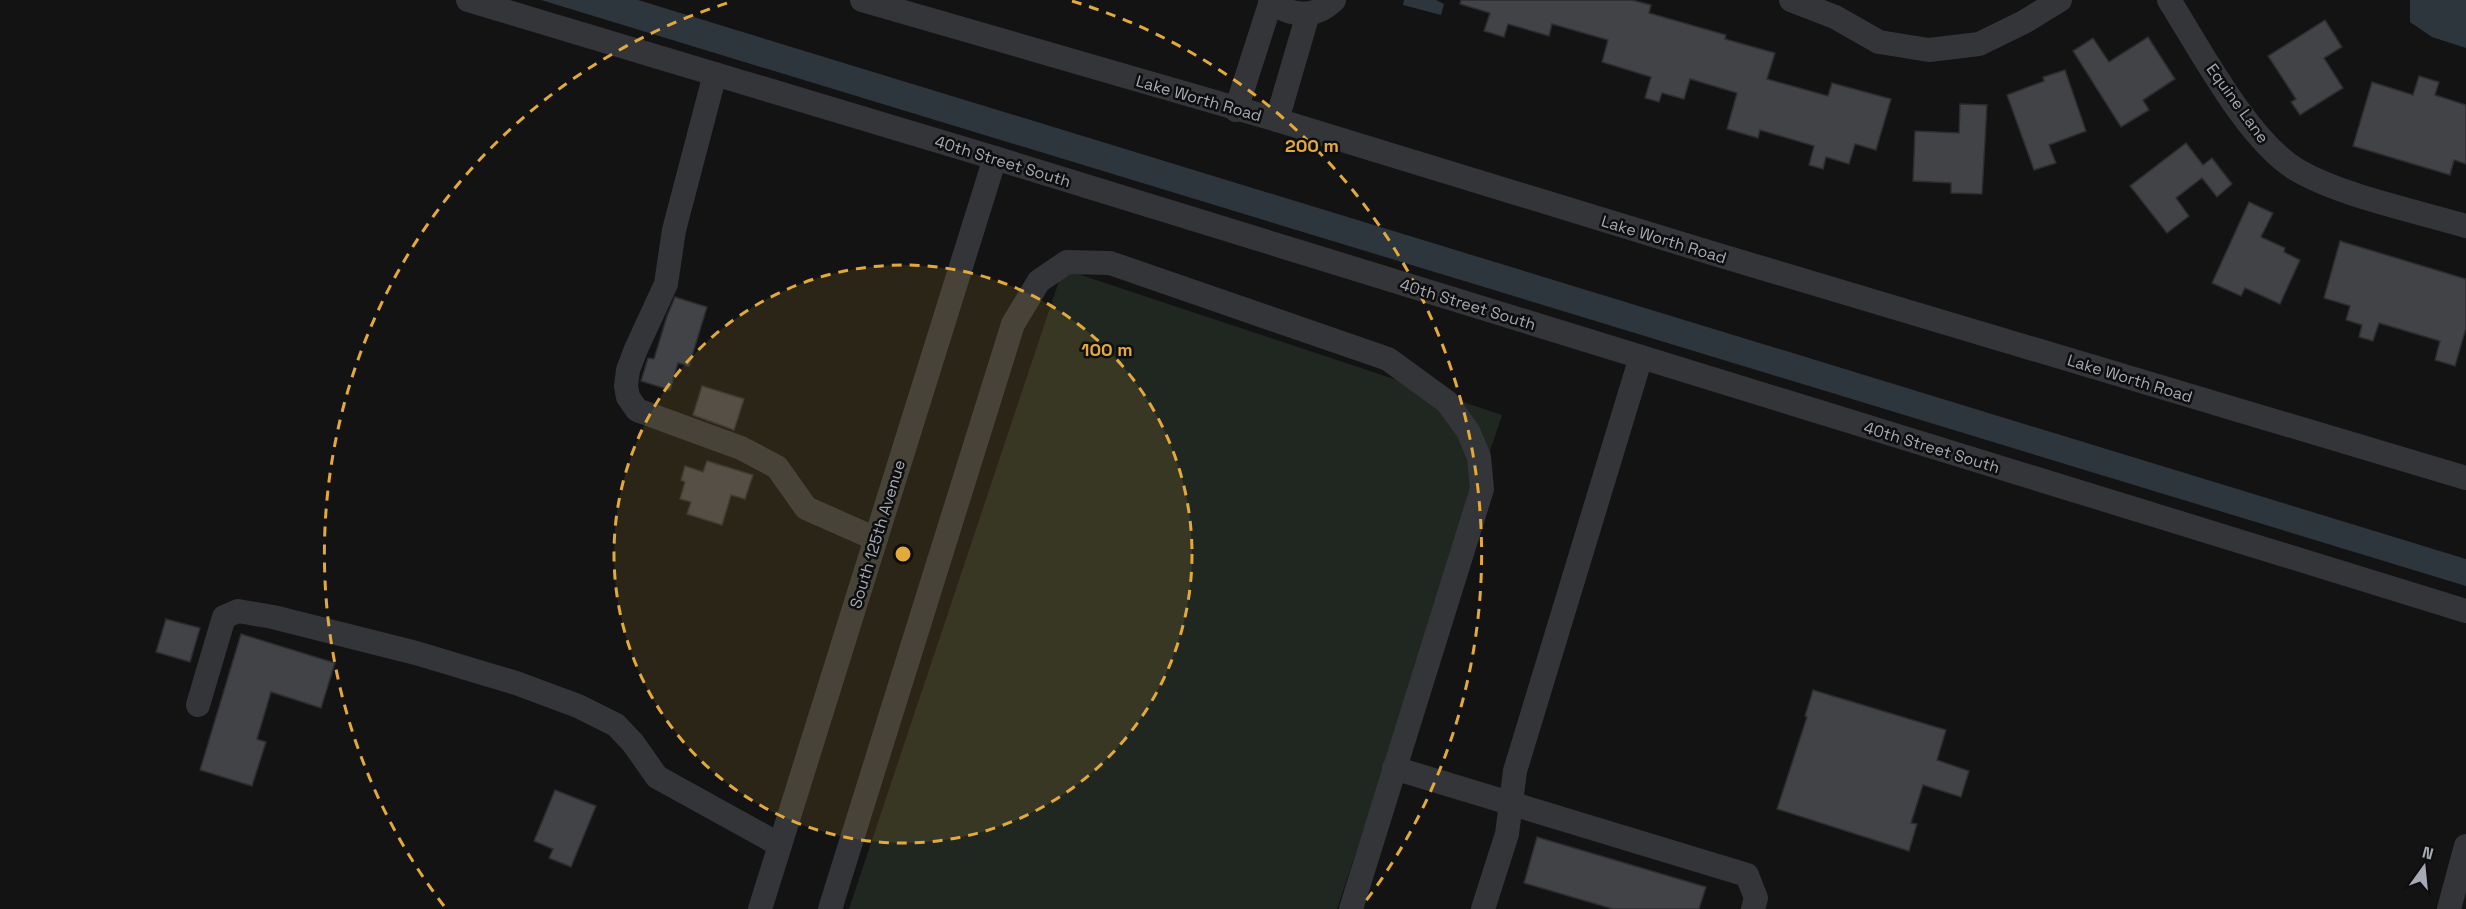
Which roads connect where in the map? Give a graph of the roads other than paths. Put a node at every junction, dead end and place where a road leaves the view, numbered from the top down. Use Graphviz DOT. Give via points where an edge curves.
graph roads {
  1 [pos="468,0"];
  2 [pos="862,0"];
  3 [pos="1334,0"];
  4 [pos="1791,0"];
  5 [pos="2060,0"];
  6 [pos="2169,0"];
  7 [pos="1271,1"];
  8 [pos="1308,14"];
  9 [pos="1263,30"];
  10 [pos="1300,40"];
  11 [pos="715,74"];
  12 [pos="1236,110"];
  13 [pos="1277,120"];
  14 [pos="995,158"];
  15 [pos="2466,226"];
  16 [pos="1641,357"];
  17 [pos="2466,478"];
  18 [pos="876,539"];
  19 [pos="2466,611"];
  20 [pos="198,705"];
  21 [pos="1394,768"];
  22 [pos="1511,803"];
  23 [pos="780,845"];
  24 [pos="2466,846"];
  25 [pos="759,909"];
  26 [pos="830,909"];
  27 [pos="1351,909"];
  28 [pos="1483,909"];
  29 [pos="1753,909"];
  30 [pos="2449,909"];
  1 -- 11 [label="street, 40th Street South"];
  2 -- 12 [label="street, Lake Worth Road"];
  3 -- 8 [label="street"];
  4 -- 5 [label="street" via="1835,17 1880,42 1929,51 1979,44"];
  6 -- 15 [label="street, Equine Lane" via="2263,142 2296,170 2335,188"];
  7 -- 8 [label="street" via="1288,12"];
  7 -- 9 [label="street"];
  8 -- 10 [label="street"];
  9 -- 10 [label="street"];
  9 -- 12 [label="street"];
  10 -- 13 [label="street"];
  11 -- 14 [label="street, 40th Street South"];
  11 -- 18 [label="street" via="674,230 666,284 628,370 628,397 637,410 741,448 777,467 806,508"];
  12 -- 13 [label="street, Lake Worth Road"];
  13 -- 17 [label="street, Lake Worth Road"];
  14 -- 16 [label="street, 40th Street South"];
  14 -- 18 [label="street, South 125th Avenue"];
  16 -- 19 [label="street, 40th Street South"];
  16 -- 22 [label="street" via="1515,771"];
  18 -- 23 [label="street, South 125th Avenue"];
  20 -- 23 [label="street" via="224,617 238,611 273,617 416,653 588,710 616,725 657,777"];
  21 -- 22 [label="street"];
  21 -- 26 [label="street" via="1482,489 1479,457 1467,431 1447,402 1388,359 1110,263 1067,262 1039,281 1013,324"];
  21 -- 27 [label="street"];
  22 -- 28 [label="street" via="1507,834"];
  22 -- 29 [label="street" via="1747,875 1756,898"];
  23 -- 25 [label="street, South 125th Avenue"];
  24 -- 30 [label="street"];
}
